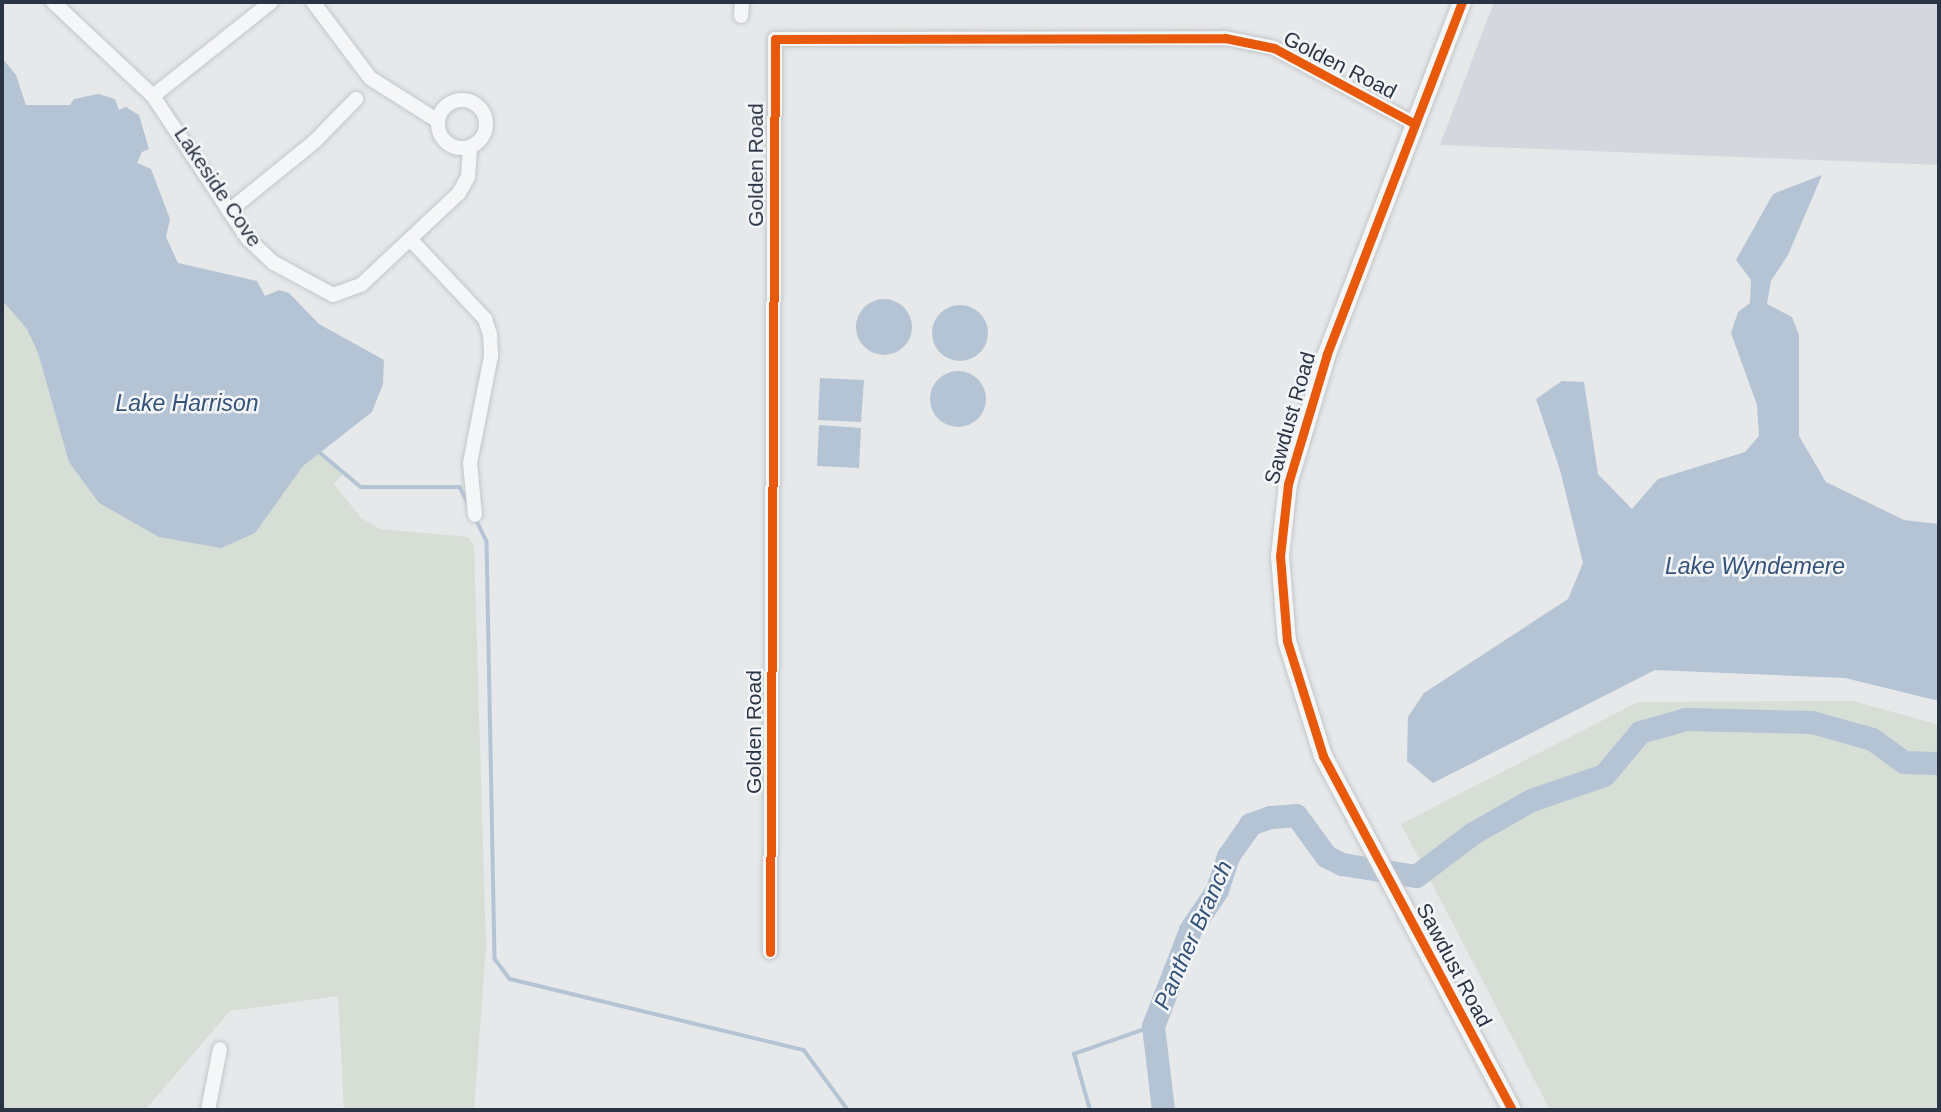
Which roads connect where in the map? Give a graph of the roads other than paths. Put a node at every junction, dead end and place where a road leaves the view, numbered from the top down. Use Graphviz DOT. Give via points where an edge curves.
graph roads {
  1 [pos="53,2"];
  2 [pos="271,2"];
  3 [pos="313,2"];
  4 [pos="1462,2"];
  5 [pos="153,96"];
  6 [pos="356,99"];
  7 [pos="438,121"];
  8 [pos="1415,124"];
  9 [pos="470,147"];
  10 [pos="229,211"];
  11 [pos="410,239"];
  12 [pos="475,515"];
  13 [pos="770,952"];
  14 [pos="220,1049"];
  15 [pos="208,1110"];
  16 [pos="1512,1110"];
  1 -- 5 [label="street, Lakeside Cove"];
  2 -- 5 [label="street"];
  3 -- 7 [label="street" via="370,78"];
  4 -- 8 [label="street, Sawdust Road"];
  5 -- 10 [label="street, Lakeside Cove"];
  6 -- 10 [label="street" via="315,141"];
  7 -- 9 [label="street" via="444,141"];
  7 -- 9 [label="street" via="452,102 477,105 485,130"];
  8 -- 13 [label="street, Golden Road" via="1274,48 1225,38 775,39"];
  8 -- 16 [label="street, Sawdust Road" via="1327,354 1298,445 1282,520 1283,596 1293,663 1323,756"];
  9 -- 11 [label="street, Lakeside Cove" via="468,177 459,193"];
  10 -- 11 [label="street, Lakeside Cove" via="274,263 333,295 361,285"];
  11 -- 12 [label="street" via="485,318 490,334 491,356 470,463"];
  14 -- 15 [label="street"];
}
